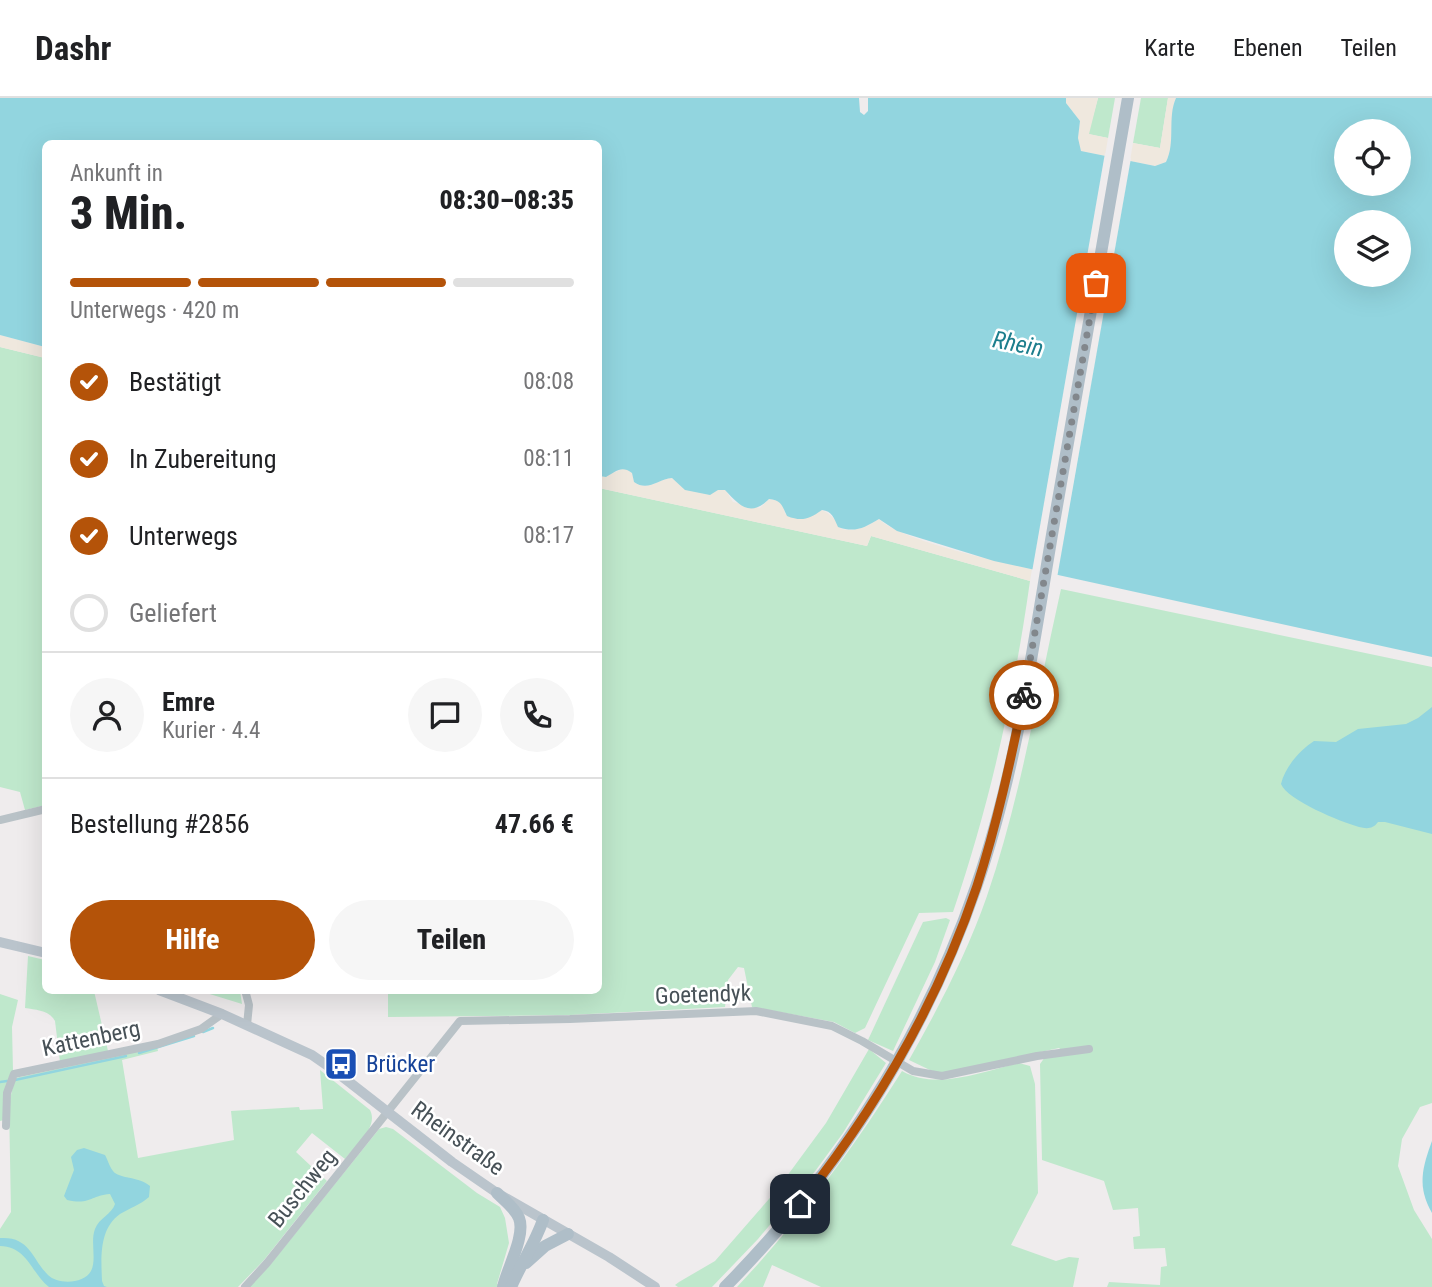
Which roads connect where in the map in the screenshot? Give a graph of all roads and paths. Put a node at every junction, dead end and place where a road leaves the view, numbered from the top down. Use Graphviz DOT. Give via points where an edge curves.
graph roads {
  1 [pos="1128,98"];
  2 [pos="42,809"];
  3 [pos="0,820"];
  4 [pos="0,942"];
  5 [pos="42,952"];
  6 [pos="170,994"];
  7 [pos="246,994"];
  8 [pos="222,1014"];
  9 [pos="247,1025"];
  10 [pos="1089,1049"];
  11 [pos="387,1112"];
  12 [pos="6,1126"];
  13 [pos="497,1193"];
  14 [pos="543,1220"];
  15 [pos="568,1234"];
  16 [pos="512,1261"];
  17 [pos="513,1282"];
  18 [pos="244,1287"];
  19 [pos="503,1287"];
  20 [pos="655,1287"];
  21 [pos="725,1287"];
  1 -- 21 [label="main road" via="1017,732 977,886 931,997 898,1061 810,1191"];
  2 -- 3 [label="street"];
  4 -- 5 [label="main road"];
  6 -- 8 [label="main road, Rheinstraße"];
  7 -- 9 [label="street"];
  8 -- 9 [label="main road, Rheinstraße"];
  8 -- 12 [label="street, Kattenberg" via="201,1029 158,1044 14,1074 7,1093"];
  9 -- 11 [label="main road, Rheinstraße" via="312,1055"];
  10 -- 11 [label="street, Goetendyk" via="942,1076 913,1071 832,1026 756,1011 460,1021"];
  11 -- 13 [label="main road, Rheinstraße"];
  11 -- 18 [label="street, Buschweg"];
  13 -- 14 [label="main road, Rheinstraße"];
  13 -- 16 [label="main road" via="519,1218"];
  14 -- 15 [label="main road, Rheinstraße"];
  14 -- 16 [label="main road"];
  14 -- 17 [label="main road"];
  15 -- 17 [label="main road" via="545,1245"];
  15 -- 20 [label="main road, Rheinstraße"];
  16 -- 19 [label="main road"];
}
